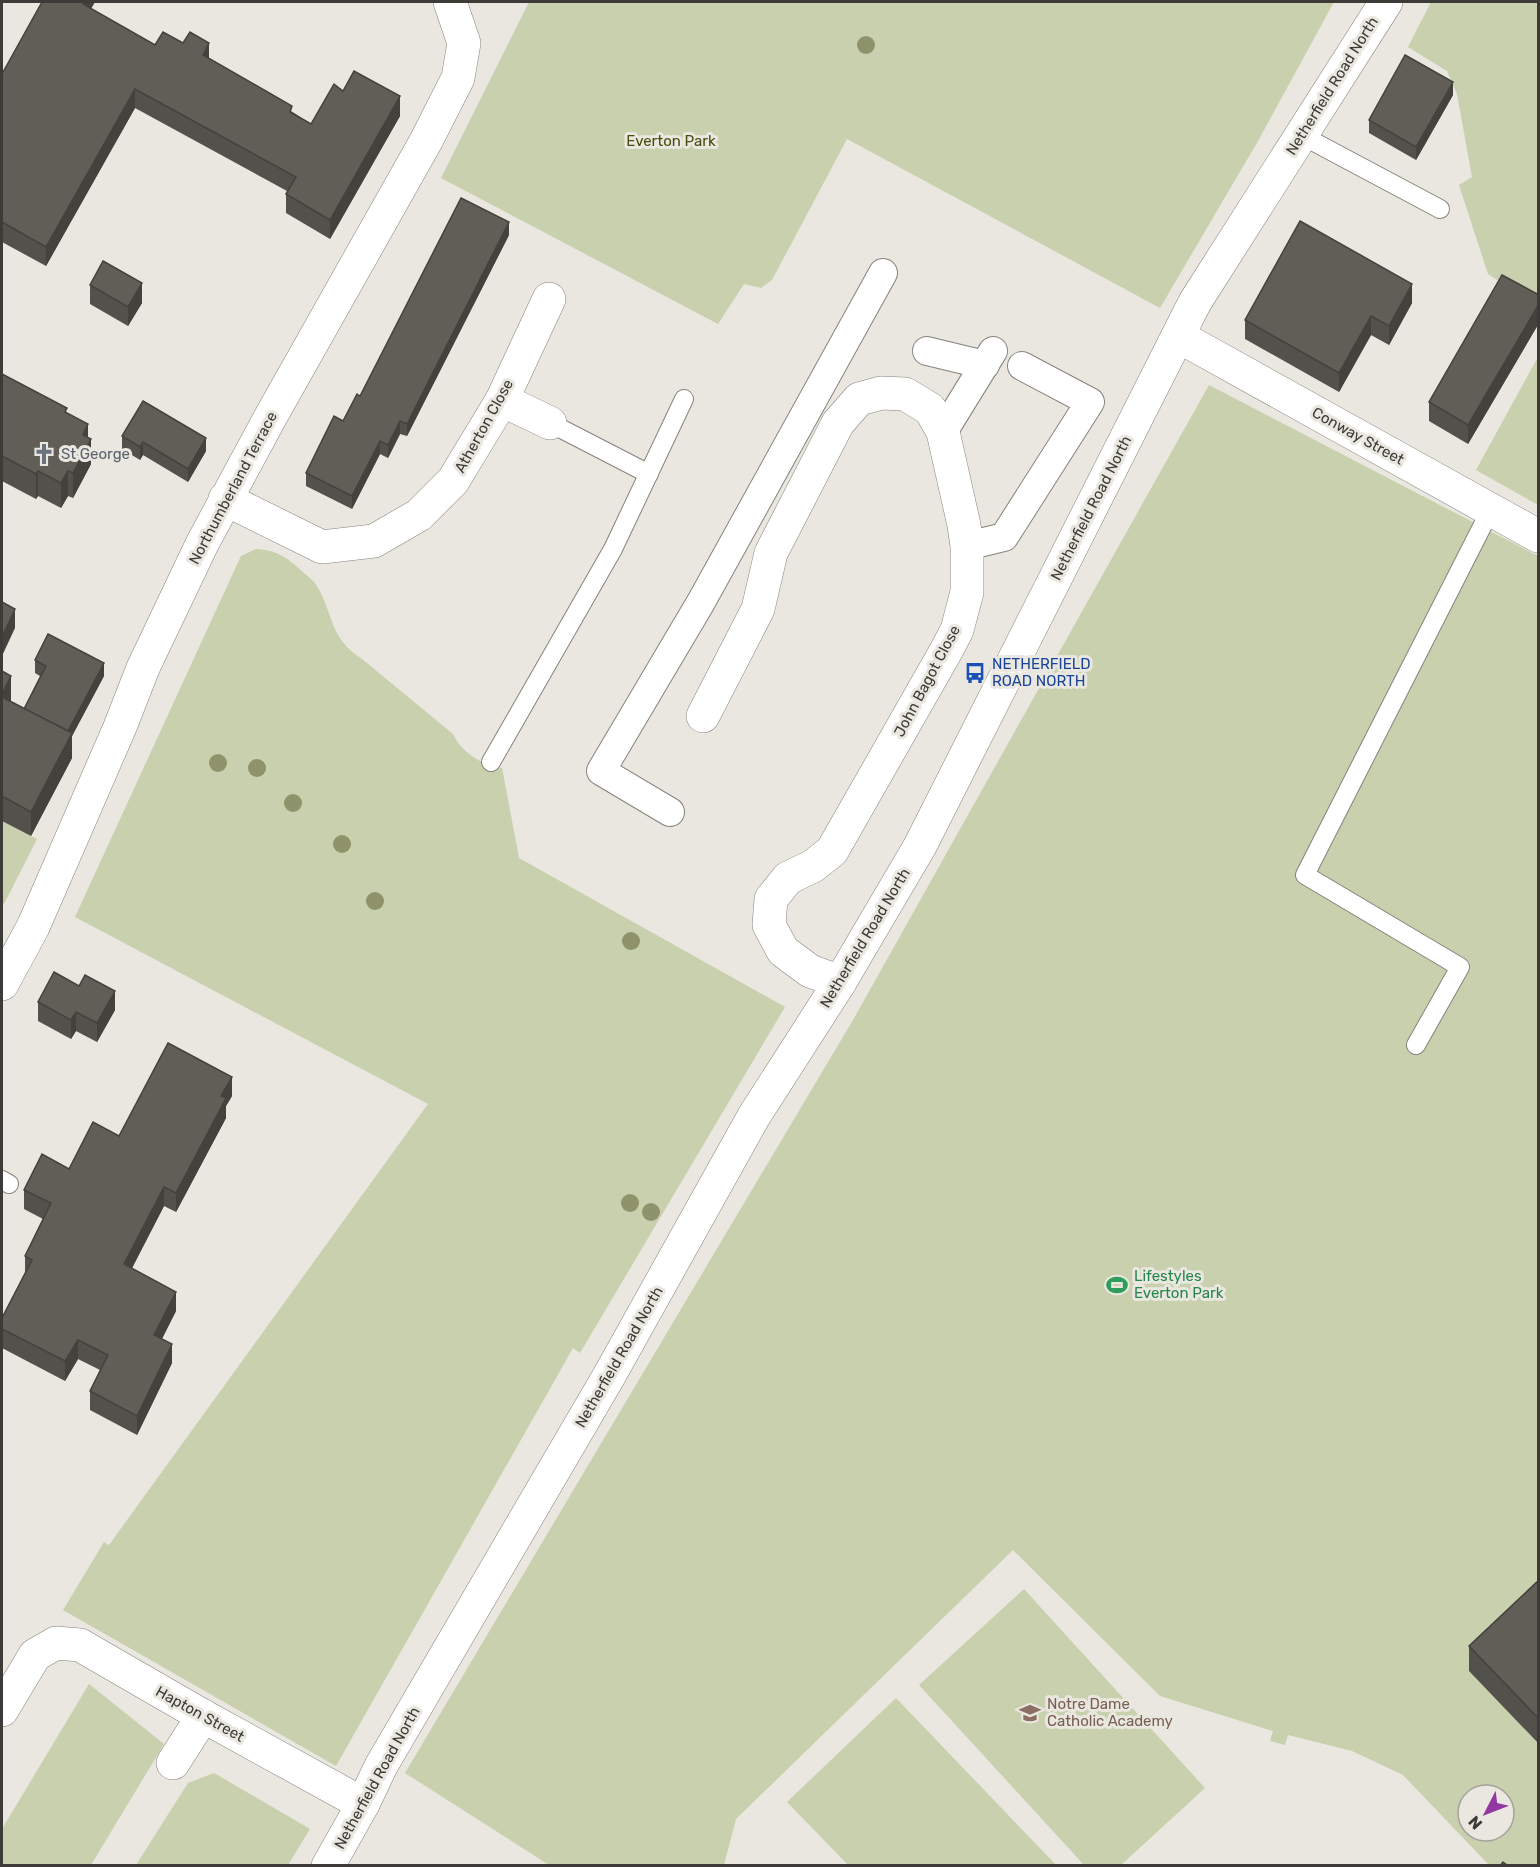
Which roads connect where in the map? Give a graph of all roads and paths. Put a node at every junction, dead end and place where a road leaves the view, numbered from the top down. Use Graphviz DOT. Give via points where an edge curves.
graph roads {
  1 [pos="450,2"];
  2 [pos="1386,2"];
  3 [pos="1301,135"];
  4 [pos="1440,209"];
  5 [pos="883,273"];
  6 [pos="549,299"];
  7 [pos="1178,336"];
  8 [pos="927,351"];
  9 [pos="1022,366"];
  10 [pos="684,399"];
  11 [pos="501,400"];
  12 [pos="550,423"];
  13 [pos="943,432"];
  14 [pos="649,474"];
  15 [pos="225,500"];
  16 [pos="1491,509"];
  17 [pos="1539,536"];
  18 [pos="967,546"];
  19 [pos="703,716"];
  20 [pos="490,762"];
  21 [pos="670,812"];
  22 [pos="840,982"];
  23 [pos="2,984"];
  24 [pos="1416,1045"];
  25 [pos="2,1710"];
  26 [pos="202,1716"];
  27 [pos="173,1763"];
  28 [pos="363,1804"];
  29 [pos="328,1866"];
  1 -- 15 [label="street, Northumberland Terrace" via="464,43 458,78"];
  2 -- 3 [label="street, Netherfield Road North"];
  3 -- 4 [label="lane"];
  3 -- 7 [label="street, Netherfield Road North" via="1195,302"];
  5 -- 21 [label="street" via="701,602 601,771"];
  6 -- 11 [label="street, Atherton Close"];
  7 -- 16 [label="street, Conway Street"];
  7 -- 22 [label="street, Netherfield Road North" via="920,846"];
  8 -- 13 [label="street" via="989,358"];
  9 -- 18 [label="street" via="1090,402 1004,537"];
  10 -- 14 [label="lane"];
  11 -- 12 [label="street"];
  11 -- 15 [label="street, Atherton Close" via="453,481 419,515 374,541 322,547"];
  12 -- 14 [label="lane"];
  13 -- 18 [label="street, John Bagot Close"];
  13 -- 19 [label="street, John Bagot Close" via="930,409 904,394 881,393 860,399 838,423 771,553 758,609"];
  14 -- 20 [label="lane" via="614,549"];
  15 -- 23 [label="street, Northumberland Terrace" via="143,668 33,927"];
  16 -- 17 [label="street, Conway Street"];
  16 -- 24 [label="lane" via="1305,875 1460,967"];
  18 -- 22 [label="street, John Bagot Close" via="967,592 957,630 946,651 832,851 788,878 771,899 769,925 783,951 810,971"];
  22 -- 28 [label="street, Netherfield Road North" via="754,1116 609,1376 381,1766"];
  25 -- 26 [label="street, Hapton Street" via="35,1655 56,1643 80,1645"];
  26 -- 27 [label="street"];
  26 -- 28 [label="street, Hapton Street"];
  28 -- 29 [label="street, Netherfield Road North"];
}
